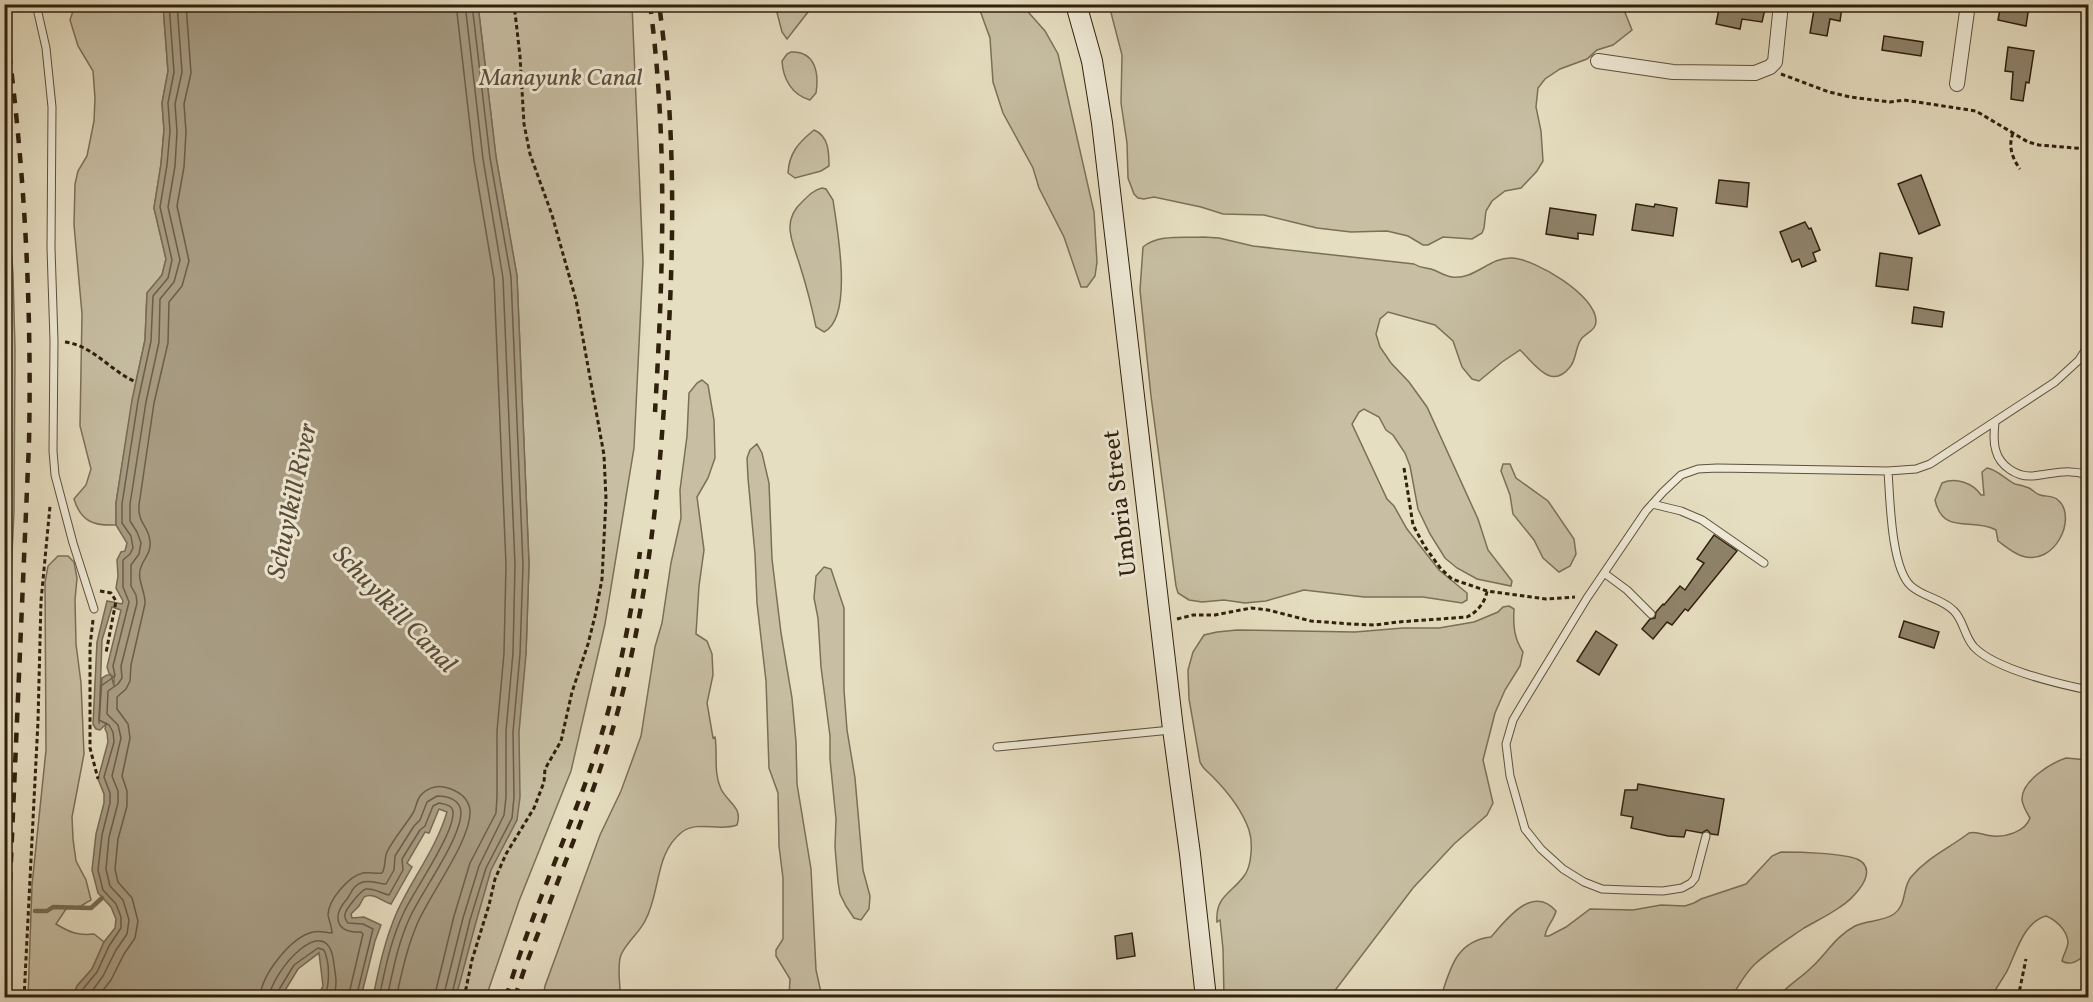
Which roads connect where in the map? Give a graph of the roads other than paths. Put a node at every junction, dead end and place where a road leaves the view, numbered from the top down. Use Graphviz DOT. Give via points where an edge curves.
graph roads {
  1 [pos="36,4"];
  2 [pos="1076,4"];
  3 [pos="1782,4"];
  4 [pos="1968,4"];
  5 [pos="1598,61"];
  6 [pos="1957,84"];
  7 [pos="2088,346"];
  8 [pos="1995,422"];
  9 [pos="1888,471"];
  10 [pos="2088,475"];
  11 [pos="1652,504"];
  12 [pos="1764,563"];
  13 [pos="1604,573"];
  14 [pos="94,609"];
  15 [pos="1651,614"];
  16 [pos="2088,690"];
  17 [pos="1173,729"];
  18 [pos="997,747"];
  19 [pos="1706,836"];
  20 [pos="1206,998"];
  1 -- 14 [label="lane" via="46,48 52,107 52,451 62,507"];
  2 -- 17 [label="main road, Umbria Street" via="1096,82"];
  3 -- 5 [label="street" via="1777,68 1697,72"];
  4 -- 6 [label="street"];
  7 -- 8 [label="lane" via="2055,382"];
  8 -- 9 [label="lane" via="1930,464"];
  8 -- 10 [label="lane" via="1995,449 2014,472 2033,476 2067,470"];
  9 -- 11 [label="lane" via="1706,468 1681,475"];
  9 -- 16 [label="lane" via="1898,562 1907,582 1920,593 1952,608 1975,648 1994,661"];
  11 -- 12 [label="lane" via="1702,520"];
  11 -- 13 [label="lane"];
  13 -- 15 [label="lane"];
  13 -- 19 [label="lane" via="1509,731 1506,744 1510,777 1526,828 1563,869 1602,889 1664,891 1687,886 1697,873"];
  17 -- 18 [label="lane"];
  17 -- 20 [label="main road, Umbria Street"];
}
